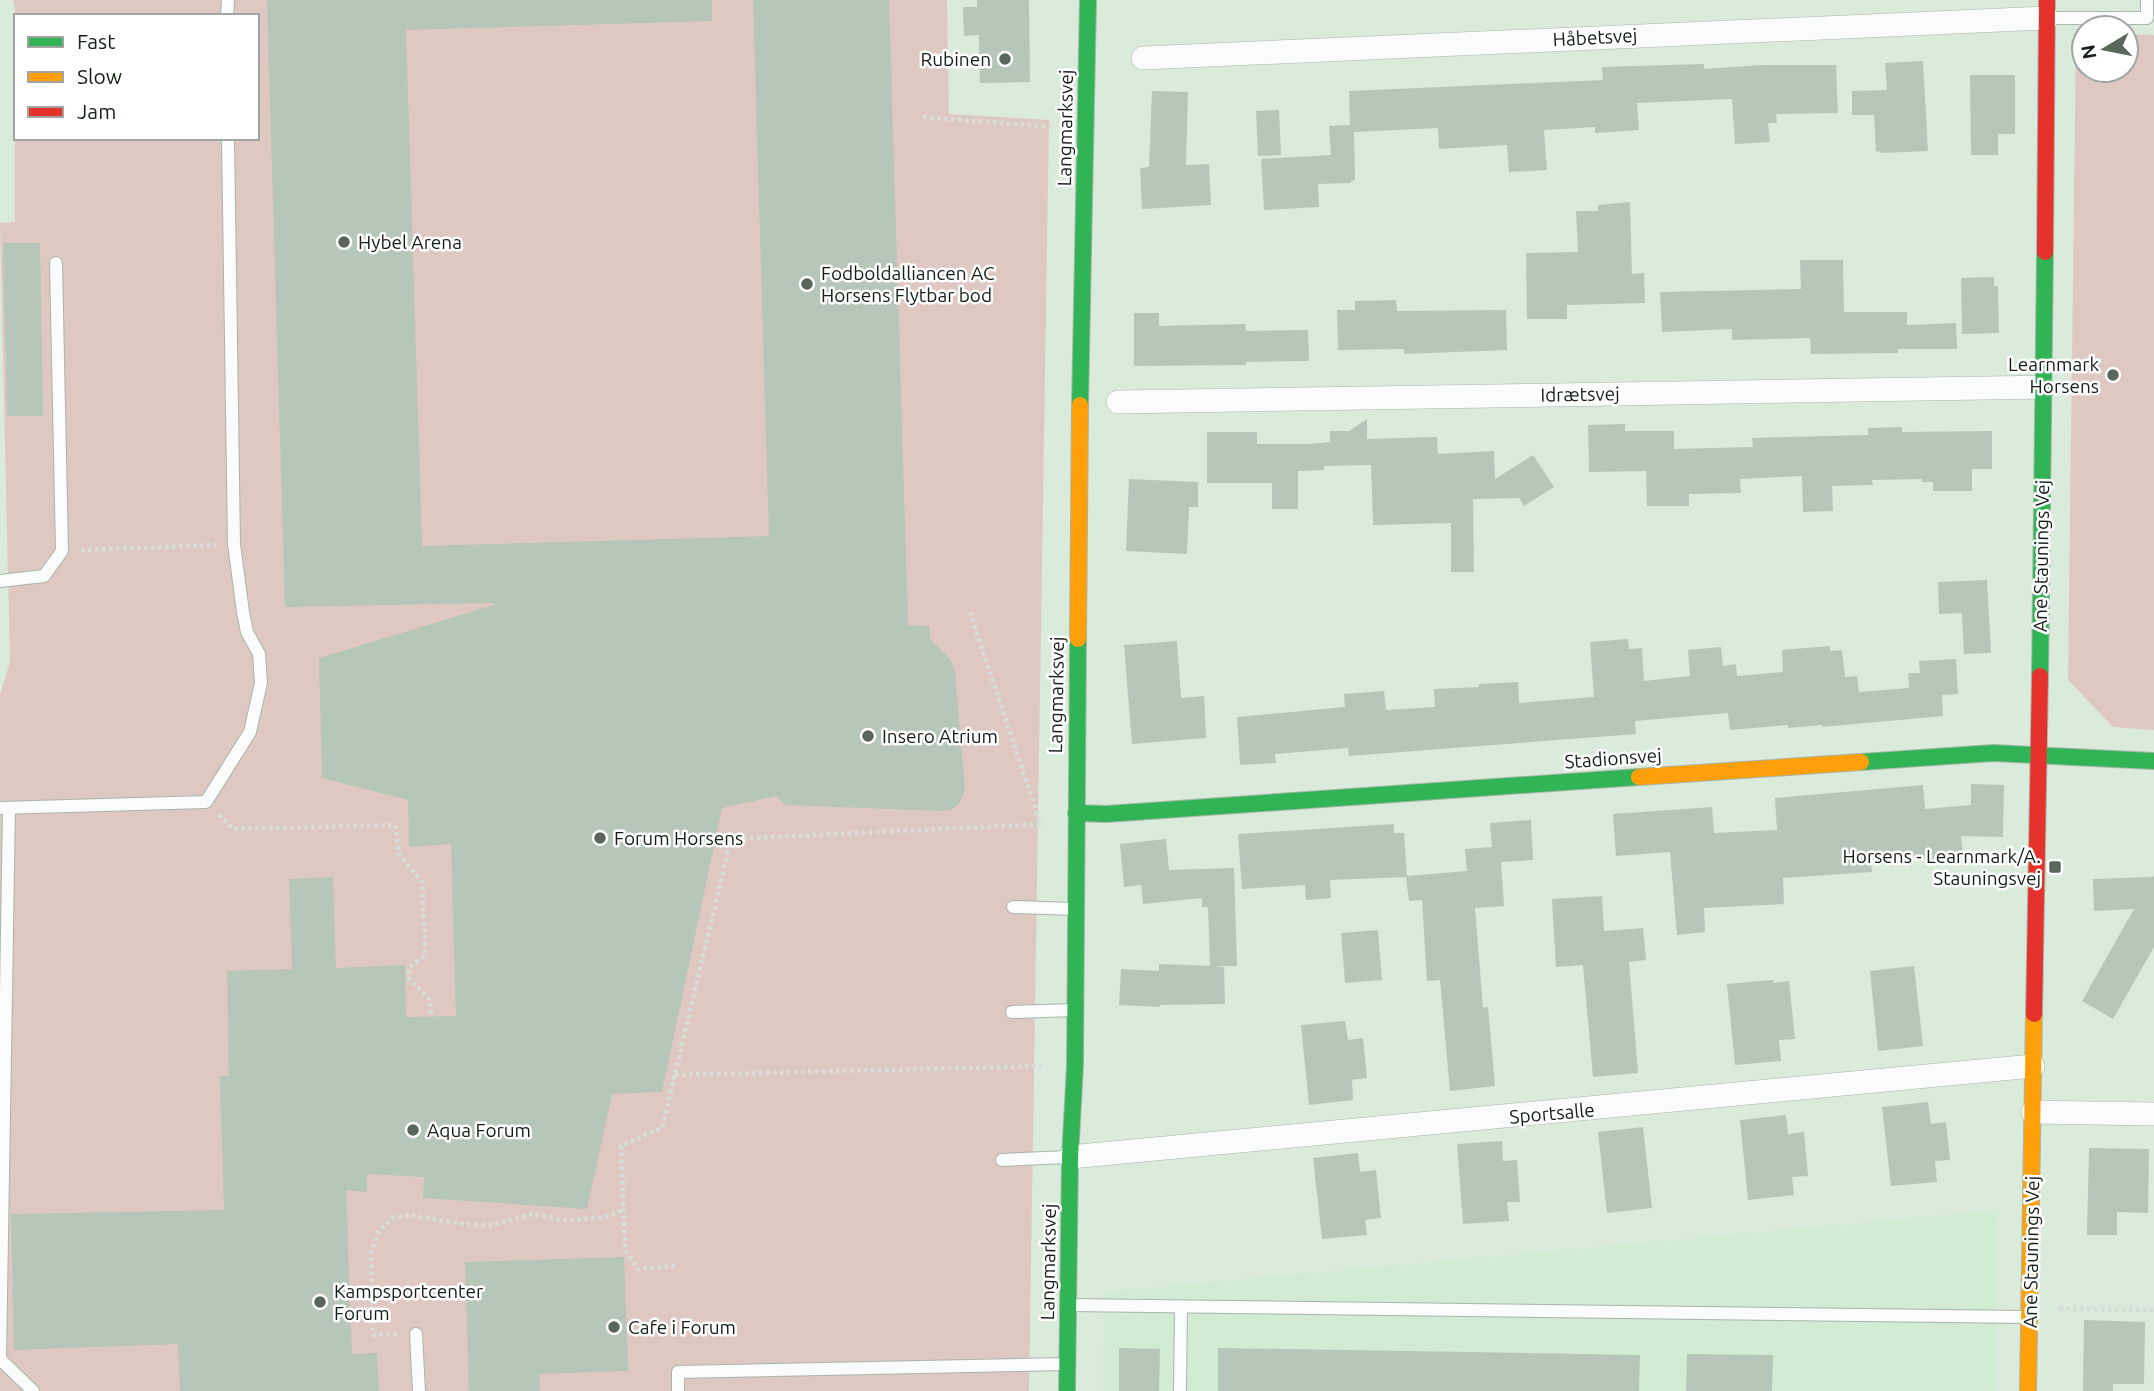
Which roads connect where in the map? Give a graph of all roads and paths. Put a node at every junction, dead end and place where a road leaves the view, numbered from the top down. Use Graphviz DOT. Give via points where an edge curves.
graph roads {
  1 [pos="1088,0"];
  2 [pos="2147,0"];
  3 [pos="2047,9"];
  4 [pos="1143,58"];
  5 [pos="923,117"];
  6 [pos="1087,130"];
  7 [pos="228,140"];
  8 [pos="56,263"];
  9 [pos="2043,387"];
  10 [pos="1118,402"];
  11 [pos="210,545"];
  12 [pos="62,551"];
  13 [pos="0,581"];
  14 [pos="970,612"];
  15 [pos="2038,755"];
  16 [pos="2154,761"];
  17 [pos="205,802"];
  18 [pos="4,808"];
  19 [pos="1076,813"];
  20 [pos="1041,825"];
  21 [pos="1013,908"];
  22 [pos="1076,909"];
  23 [pos="1076,1010"];
  24 [pos="1012,1012"];
  25 [pos="431,1016"];
  26 [pos="1075,1066"];
  27 [pos="2033,1066"];
  28 [pos="676,1076"];
  29 [pos="2033,1112"];
  30 [pos="2154,1114"];
  31 [pos="1070,1157"];
  32 [pos="1002,1160"];
  33 [pos="624,1210"];
  34 [pos="674,1266"];
  35 [pos="1068,1305"];
  36 [pos="1181,1307"];
  37 [pos="2154,1310"];
  38 [pos="2030,1313"];
  39 [pos="416,1334"];
  40 [pos="1068,1364"];
  41 [pos="33,1391"];
  42 [pos="419,1391"];
  43 [pos="678,1391"];
  44 [pos="1067,1391"];
  45 [pos="1180,1391"];
  46 [pos="2028,1391"];
  1 -- 6 [label="street, Langmarksvej"];
  2 -- 3 [label="lane" via="2147,18"];
  3 -- 4 [label="street, Håbetsvej"];
  3 -- 9 [label="street, Ane Staunings Vej"];
  5 -- 6 [label="path"];
  6 -- 19 [label="street, Langmarksvej"];
  7 -- 17 [label="lane" via="235,553 243,612 258,654 261,683 250,732"];
  8 -- 12 [label="lane"];
  9 -- 10 [label="street, Idrætsvej"];
  9 -- 15 [label="street, Ane Staunings Vej"];
  11 -- 12 [label="path"];
  12 -- 13 [label="lane" via="44,576"];
  14 -- 20 [label="path"];
  15 -- 16 [label="street, Stadionsvej"];
  15 -- 19 [label="street, Stadionsvej" via="1993,753"];
  15 -- 27 [label="street, Ane Staunings Vej"];
  17 -- 18 [label="lane"];
  17 -- 25 [label="path" via="233,829 395,825 399,854 422,882 425,955 409,968 409,979 430,1000"];
  18 -- 41 [label="lane" via="0,1359"];
  19 -- 20 [label="path"];
  19 -- 22 [label="street, Langmarksvej"];
  20 -- 28 [label="path" via="731,838"];
  21 -- 22 [label="lane"];
  22 -- 23 [label="street, Langmarksvej"];
  23 -- 24 [label="lane"];
  23 -- 26 [label="street, Langmarksvej"];
  26 -- 28 [label="path"];
  26 -- 31 [label="street, Langmarksvej"];
  27 -- 29 [label="street, Ane Staunings Vej"];
  27 -- 31 [label="street, Sportsalle"];
  28 -- 33 [label="path" via="662,1128 621,1146"];
  29 -- 30 [label="street"];
  29 -- 38 [label="street, Ane Staunings Vej"];
  31 -- 32 [label="lane"];
  31 -- 35 [label="street, Langmarksvej"];
  33 -- 34 [label="path" via="625,1250 639,1269"];
  33 -- 39 [label="path" via="587,1219 534,1214 492,1225 409,1215 393,1218 378,1232 371,1253 373,1335"];
  35 -- 36 [label="lane"];
  35 -- 40 [label="street, Langmarksvej"];
  36 -- 38 [label="lane"];
  36 -- 45 [label="lane"];
  37 -- 38 [label="path"];
  38 -- 46 [label="street, Ane Staunings Vej"];
  39 -- 42 [label="lane"];
  40 -- 43 [label="lane" via="678,1372"];
  40 -- 44 [label="street, Langmarksvej"];
}
